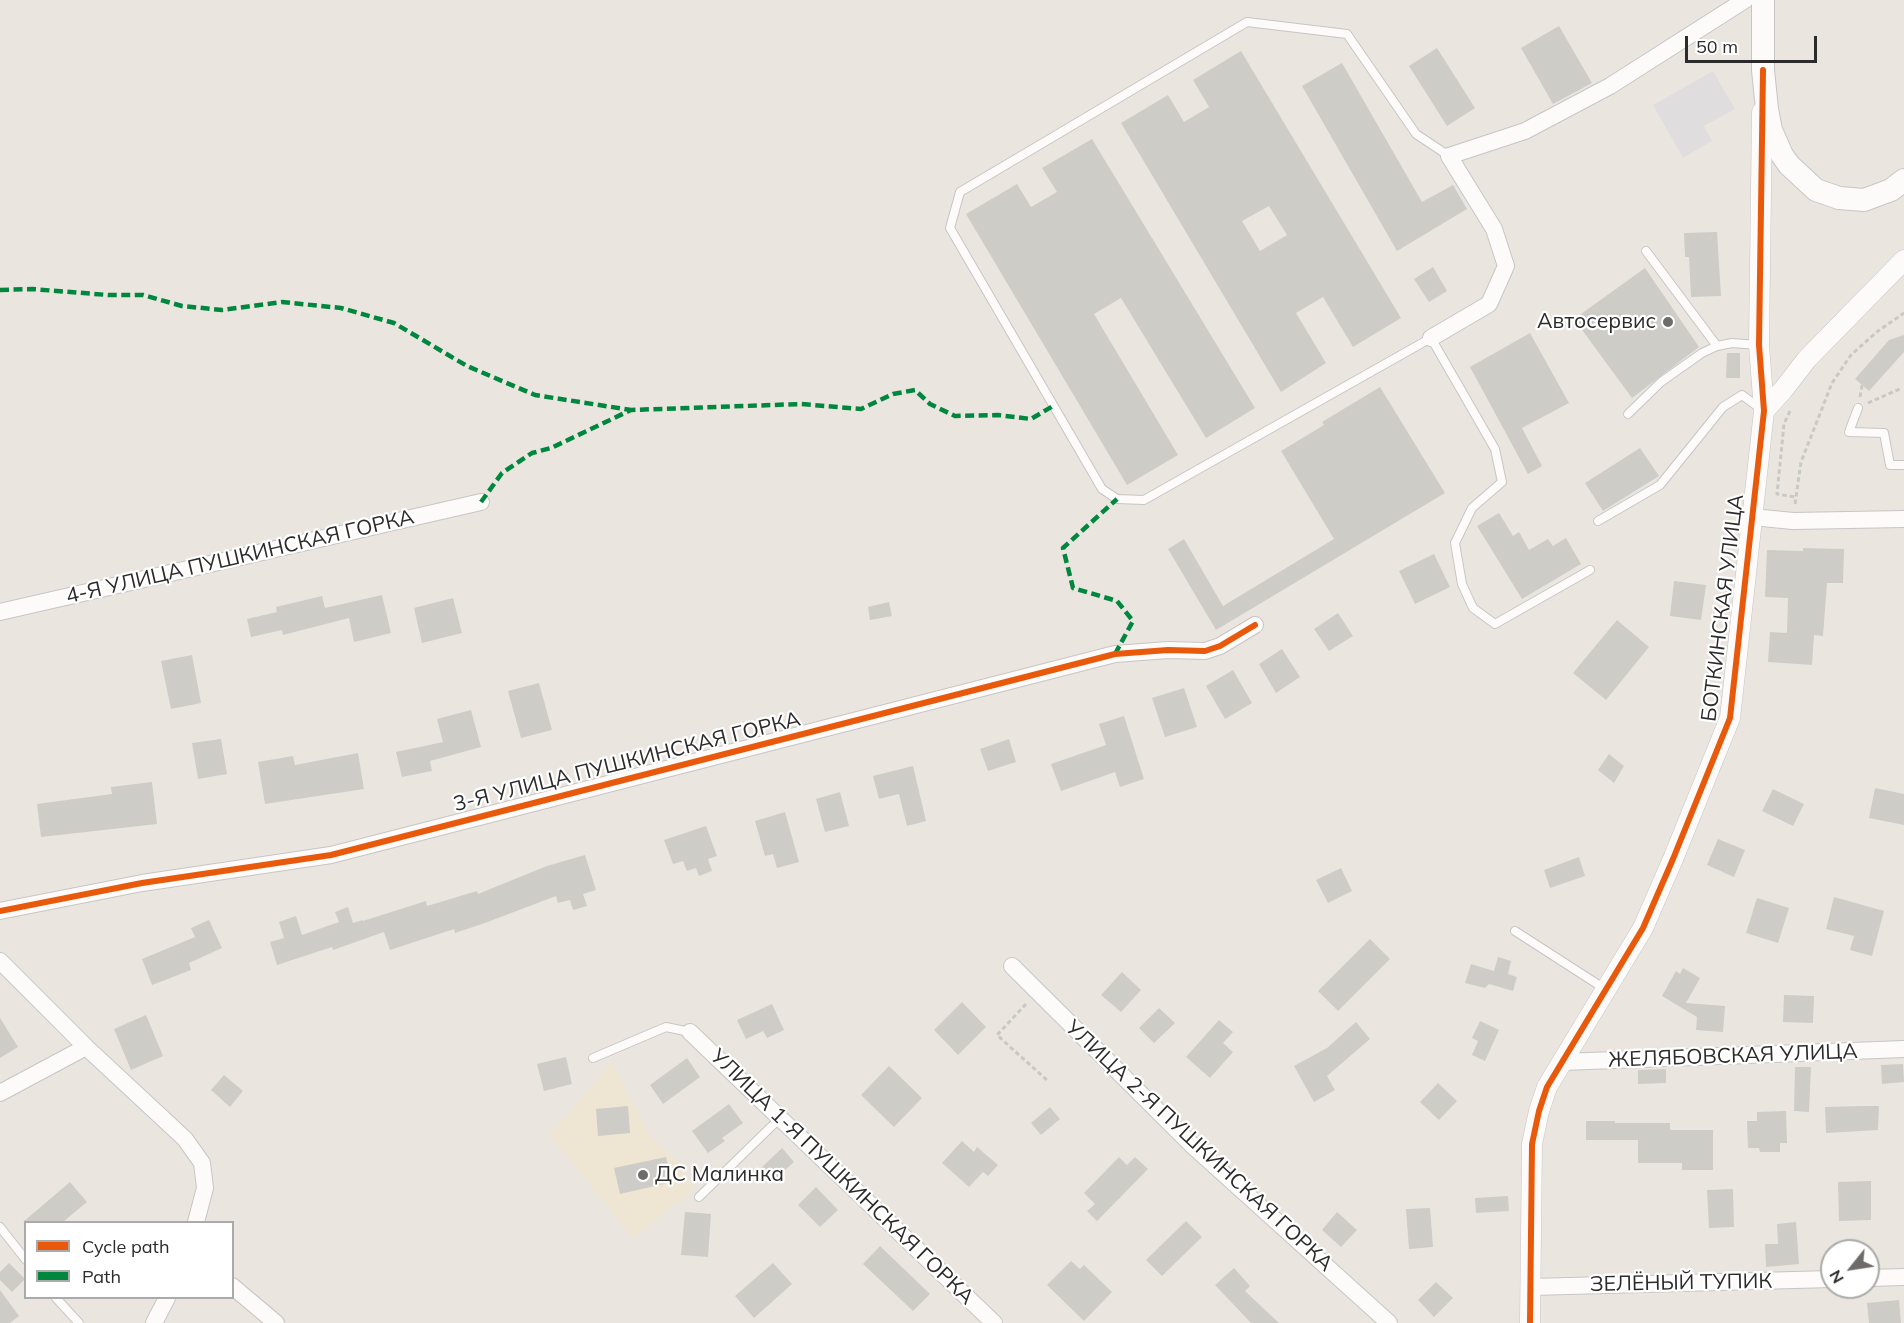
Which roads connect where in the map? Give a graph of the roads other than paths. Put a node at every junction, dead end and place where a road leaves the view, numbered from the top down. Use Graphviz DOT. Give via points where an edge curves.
graph roads {
  1 [pos="1745,0"];
  2 [pos="1763,0"];
  3 [pos="1763,70"];
  4 [pos="1449,156"];
  5 [pos="1904,180"];
  6 [pos="1646,251"];
  7 [pos="1904,260"];
  8 [pos="1431,338"];
  9 [pos="1759,345"];
  10 [pos="1717,346"];
  11 [pos="1858,408"];
  12 [pos="1764,411"];
  13 [pos="1628,414"];
  14 [pos="1904,465"];
  15 [pos="481,502"];
  16 [pos="1752,517"];
  17 [pos="1904,519"];
  18 [pos="1598,521"];
  19 [pos="1590,570"];
  20 [pos="0,612"];
  21 [pos="1255,625"];
  22 [pos="0,910"];
  23 [pos="1515,931"];
  24 [pos="0,961"];
  25 [pos="1011,966"];
  26 [pos="1605,990"];
  27 [pos="690,1032"];
  28 [pos="86,1047"];
  29 [pos="1904,1049"];
  30 [pos="593,1058"];
  31 [pos="1563,1062"];
  32 [pos="0,1093"];
  33 [pos="780,1118"];
  34 [pos="699,1197"];
  35 [pos="196,1221"];
  36 [pos="0,1227"];
  37 [pos="24,1257"];
  38 [pos="1904,1277"];
  39 [pos="1880,1278"];
  40 [pos="1820,1279"];
  41 [pos="1531,1287"];
  42 [pos="234,1288"];
  43 [pos="57,1299"];
  44 [pos="166,1299"];
  45 [pos="79,1323"];
  46 [pos="154,1323"];
  47 [pos="276,1323"];
  48 [pos="994,1323"];
  49 [pos="1389,1323"];
  50 [pos="1530,1323"];
  1 -- 4 [label="street" via="1611,86 1525,131"];
  2 -- 3 [label="main road"];
  3 -- 5 [label="main road" via="1771,130 1782,155 1816,190 1839,198 1864,200 1891,190"];
  3 -- 9 [label="street, БОТКИНСКАЯ УЛИЦА"];
  4 -- 8 [label="street" via="1494,229 1506,266 1489,304"];
  4 -- 8 [label="lane" via="1416,134 1347,34 1247,22 960,192 950,228 1102,489 1117,499 1144,500"];
  6 -- 10 [label="lane"];
  7 -- 12 [label="street" via="1807,359"];
  8 -- 19 [label="lane" via="1495,449 1502,482 1472,508 1455,543 1462,584 1473,609 1495,624"];
  9 -- 10 [label="lane"];
  9 -- 12 [label="street, БОТКИНСКАЯ УЛИЦА"];
  10 -- 13 [label="lane" via="1672,373"];
  11 -- 14 [label="lane" via="1849,432 1884,433 1890,465"];
  12 -- 16 [label="street, БОТКИНСКАЯ УЛИЦА"];
  12 -- 18 [label="lane" via="1742,395 1723,407 1660,485"];
  15 -- 20 [label="street, 4-Я УЛИЦА ПУШКИНСКАЯ ГОРКА"];
  16 -- 17 [label="street" via="1793,521"];
  16 -- 26 [label="street, БОТКИНСКАЯ УЛИЦА" via="1730,718 1643,928"];
  21 -- 22 [label="street, 3-Я УЛИЦА ПУШКИНСКАЯ ГОРКА" via="1205,651 1115,654 330,855 142,883"];
  23 -- 26 [label="lane"];
  24 -- 28 [label="street"];
  25 -- 49 [label="street, УЛИЦА 2-Я ПУШКИНСКАЯ ГОРКА" via="1193,1146"];
  26 -- 31 [label="street, БОТКИНСКАЯ УЛИЦА"];
  27 -- 30 [label="lane" via="666,1027"];
  27 -- 33 [label="street, УЛИЦА 1-Я ПУШКИНСКАЯ ГОРКА"];
  28 -- 32 [label="street"];
  28 -- 35 [label="street" via="185,1139 202,1163 205,1188"];
  29 -- 31 [label="street, ЖЕЛЯБОВСКАЯ УЛИЦА"];
  31 -- 41 [label="street, БОТКИНСКАЯ УЛИЦА" via="1547,1087 1532,1144"];
  33 -- 34 [label="lane"];
  33 -- 48 [label="street, УЛИЦА 1-Я ПУШКИНСКАЯ ГОРКА"];
  36 -- 37 [label="lane"];
  38 -- 39 [label="street"];
  40 -- 41 [label="street, ЗЕЛЁНЫЙ ТУПИК"];
  41 -- 50 [label="street, БОТКИНСКАЯ УЛИЦА"];
  42 -- 47 [label="street"];
  43 -- 45 [label="lane"];
  44 -- 46 [label="street"];
}
